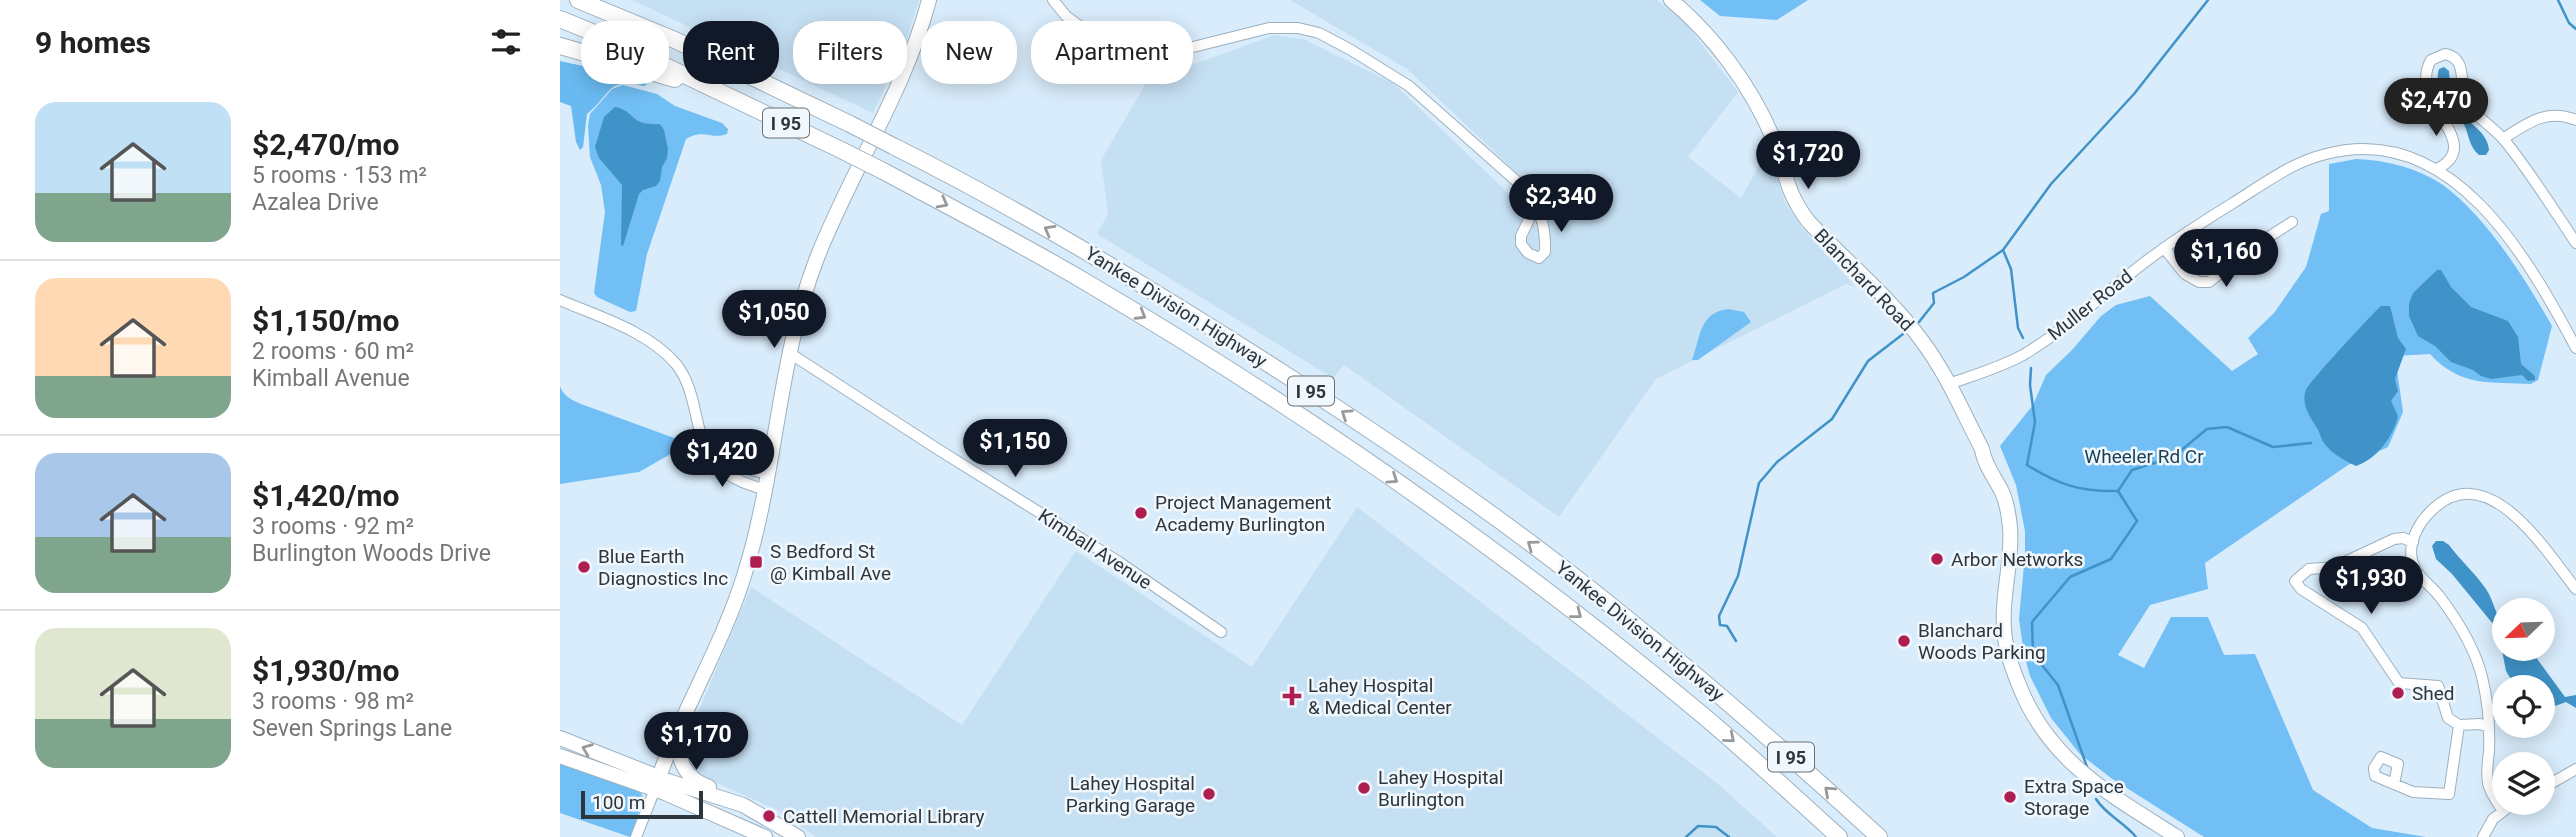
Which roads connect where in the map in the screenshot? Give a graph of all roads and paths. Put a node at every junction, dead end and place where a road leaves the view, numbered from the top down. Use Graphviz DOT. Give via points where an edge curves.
graph roads {
  1 [pos="578,0"];
  2 [pos="604,0"];
  3 [pos="929,0"];
  4 [pos="1053,0"];
  5 [pos="1671,0"];
  6 [pos="560,19"];
  7 [pos="629,21"];
  8 [pos="636,21"];
  9 [pos="669,39"];
  10 [pos="560,46"];
  11 [pos="733,98"];
  12 [pos="2438,111"];
  13 [pos="2576,120"];
  14 [pos="2503,139"];
  15 [pos="2437,169"];
  16 [pos="2450,177"];
  17 [pos="1536,205"];
  18 [pos="2292,222"];
  19 [pos="2576,243"];
  20 [pos="2164,248"];
  21 [pos="560,300"];
  22 [pos="2576,348"];
  23 [pos="791,354"];
  24 [pos="1949,384"];
  25 [pos="707,452"];
  26 [pos="769,474"];
  27 [pos="765,491"];
  28 [pos="2413,542"];
  29 [pos="2576,589"];
  30 [pos="1222,632"];
  31 [pos="2459,725"];
  32 [pos="680,727"];
  33 [pos="2489,727"];
  34 [pos="560,738"];
  35 [pos="560,756"];
  36 [pos="2576,769"];
  37 [pos="2555,781"];
  38 [pos="657,783"];
  39 [pos="2394,784"];
  40 [pos="2492,790"];
  41 [pos="725,798"];
  42 [pos="2498,815"];
  43 [pos="639,835"];
  44 [pos="765,837"];
  45 [pos="798,837"];
  46 [pos="1839,837"];
  47 [pos="1879,837"];
  48 [pos="2177,837"];
  49 [pos="2483,837"];
  1 -- 7 [label="highway, Yankee Division Highway / I 95"];
  2 -- 8 [label="highway"];
  3 -- 23 [label="main road" via="894,94 817,258"];
  4 -- 17 [label="street" via="1097,39 1154,53 1269,28 1298,28 1333,39 1409,86 1522,186"];
  5 -- 24 [label="main road, Blanchard Road" via="1699,25 1745,85 1768,127 1798,207 1904,318"];
  6 -- 11 [label="highway, Yankee Division Highway / I 95"];
  47 -- 9 [label="highway, Yankee Division Highway / I 95, one-way, bridge" via="1791,756 1578,579 1422,465 1292,378 1138,281 893,146"];
  10 -- 11 [label="highway"];
  11 -- 46 [label="highway, Yankee Division Highway / I 95, one-way, bridge" via="839,149 1082,280 1410,491 1625,651"];
  12 -- 14 [label="street" via="2427,92 2426,72 2431,60 2445,54 2460,64 2469,106"];
  12 -- 15 [label="street" via="2455,149 2449,162"];
  12 -- 16 [label="street" via="2454,125 2461,141 2460,157"];
  13 -- 14 [label="street" via="2542,116"];
  14 -- 19 [label="street"];
  15 -- 16 [label="street, Muller Road"];
  15 -- 20 [label="street, Muller Road" via="2380,150 2325,154 2279,174"];
  16 -- 22 [label="street, Muller Road" via="2513,245"];
  18 -- 20 [label="street" via="2209,282 2185,274"];
  20 -- 24 [label="street, Muller Road" via="2036,347"];
  21 -- 25 [label="street" via="653,342 668,355 689,385"];
  23 -- 26 [label="main road"];
  23 -- 30 [label="street, Kimball Avenue"];
  24 -- 48 [label="main road, Blanchard Road" via="2008,509 2011,541 2004,629 2013,670 2034,717 2077,769"];
  25 -- 26 [label="street" via="733,466"];
  25 -- 27 [label="street" via="726,473"];
  26 -- 27 [label="main road"];
  27 -- 32 [label="main road" via="744,578"];
  28 -- 29 [label="street" via="2421,522 2439,504 2466,494 2488,496 2520,521"];
  28 -- 31 [label="street" via="2393,539 2334,568 2309,569 2295,582 2362,628 2399,683 2438,686 2448,718"];
  28 -- 33 [label="street" via="2416,570 2454,616 2476,657"];
  31 -- 33 [label="street"];
  31 -- 39 [label="street" via="2449,794 2413,792"];
  32 -- 38 [label="main road"];
  32 -- 41 [label="main road" via="683,768"];
  33 -- 40 [label="street" via="2487,780"];
  38 -- 34 [label="main road, one-way"];
  35 -- 38 [label="main road"];
  36 -- 37 [label="street"];
  38 -- 41 [label="main road"];
  38 -- 43 [label="street"];
  38 -- 44 [label="main road"];
  41 -- 45 [label="main road"];
  42 -- 49 [label="street"];
}
